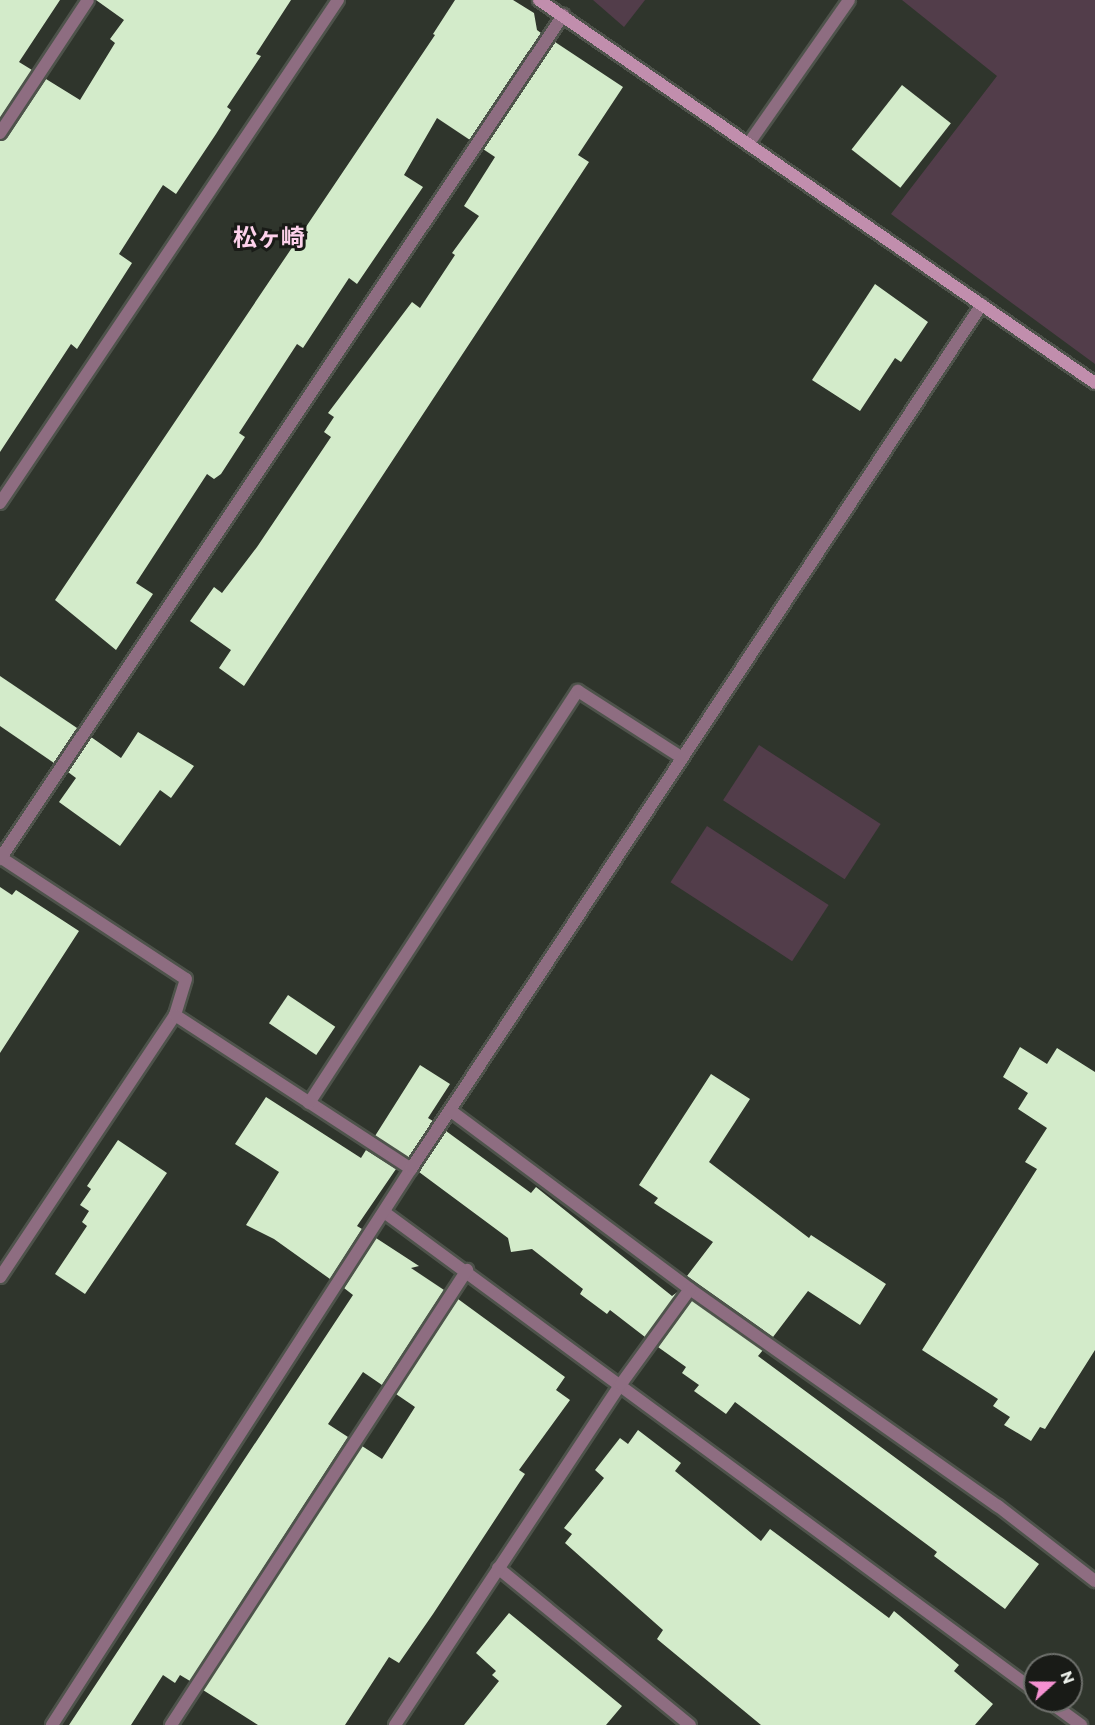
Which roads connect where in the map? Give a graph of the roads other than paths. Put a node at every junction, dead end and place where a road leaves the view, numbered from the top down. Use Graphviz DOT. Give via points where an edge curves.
graph roads {
  1 [pos="88,0"];
  2 [pos="338,0"];
  3 [pos="849,0"];
  4 [pos="545,2"];
  5 [pos="563,15"];
  6 [pos="0,133"];
  7 [pos="749,143"];
  8 [pos="982,304"];
  9 [pos="1095,383"];
  10 [pos="0,503"];
  11 [pos="681,758"];
  12 [pos="0,858"];
  13 [pos="175,1016"];
  14 [pos="309,1103"];
  15 [pos="451,1111"];
  16 [pos="411,1170"];
  17 [pos="384,1212"];
  18 [pos="467,1270"];
  19 [pos="0,1277"];
  20 [pos="690,1289"];
  21 [pos="621,1384"];
  22 [pos="498,1568"];
  23 [pos="1095,1581"];
  24 [pos="1023,1682"];
  25 [pos="1064,1713"];
  26 [pos="52,1725"];
  27 [pos="171,1725"];
  28 [pos="395,1725"];
  29 [pos="690,1725"];
  30 [pos="1081,1725"];
  1 -- 6 [label="street"];
  2 -- 10 [label="street"];
  3 -- 7 [label="street"];
  4 -- 5 [label="street"];
  5 -- 7 [label="street"];
  5 -- 12 [label="street"];
  7 -- 8 [label="street"];
  8 -- 9 [label="street"];
  8 -- 11 [label="street"];
  11 -- 14 [label="street" via="578,691"];
  11 -- 15 [label="street"];
  12 -- 13 [label="street" via="186,979"];
  13 -- 14 [label="street"];
  13 -- 19 [label="street"];
  14 -- 16 [label="street"];
  15 -- 16 [label="street"];
  15 -- 20 [label="street"];
  16 -- 17 [label="street"];
  17 -- 18 [label="street"];
  17 -- 26 [label="street"];
  18 -- 21 [label="street"];
  18 -- 27 [label="street"];
  20 -- 21 [label="street"];
  20 -- 23 [label="street" via="998,1506"];
  21 -- 22 [label="street"];
  21 -- 24 [label="street"];
  22 -- 28 [label="street"];
  22 -- 29 [label="street"];
  25 -- 30 [label="street"];
}
